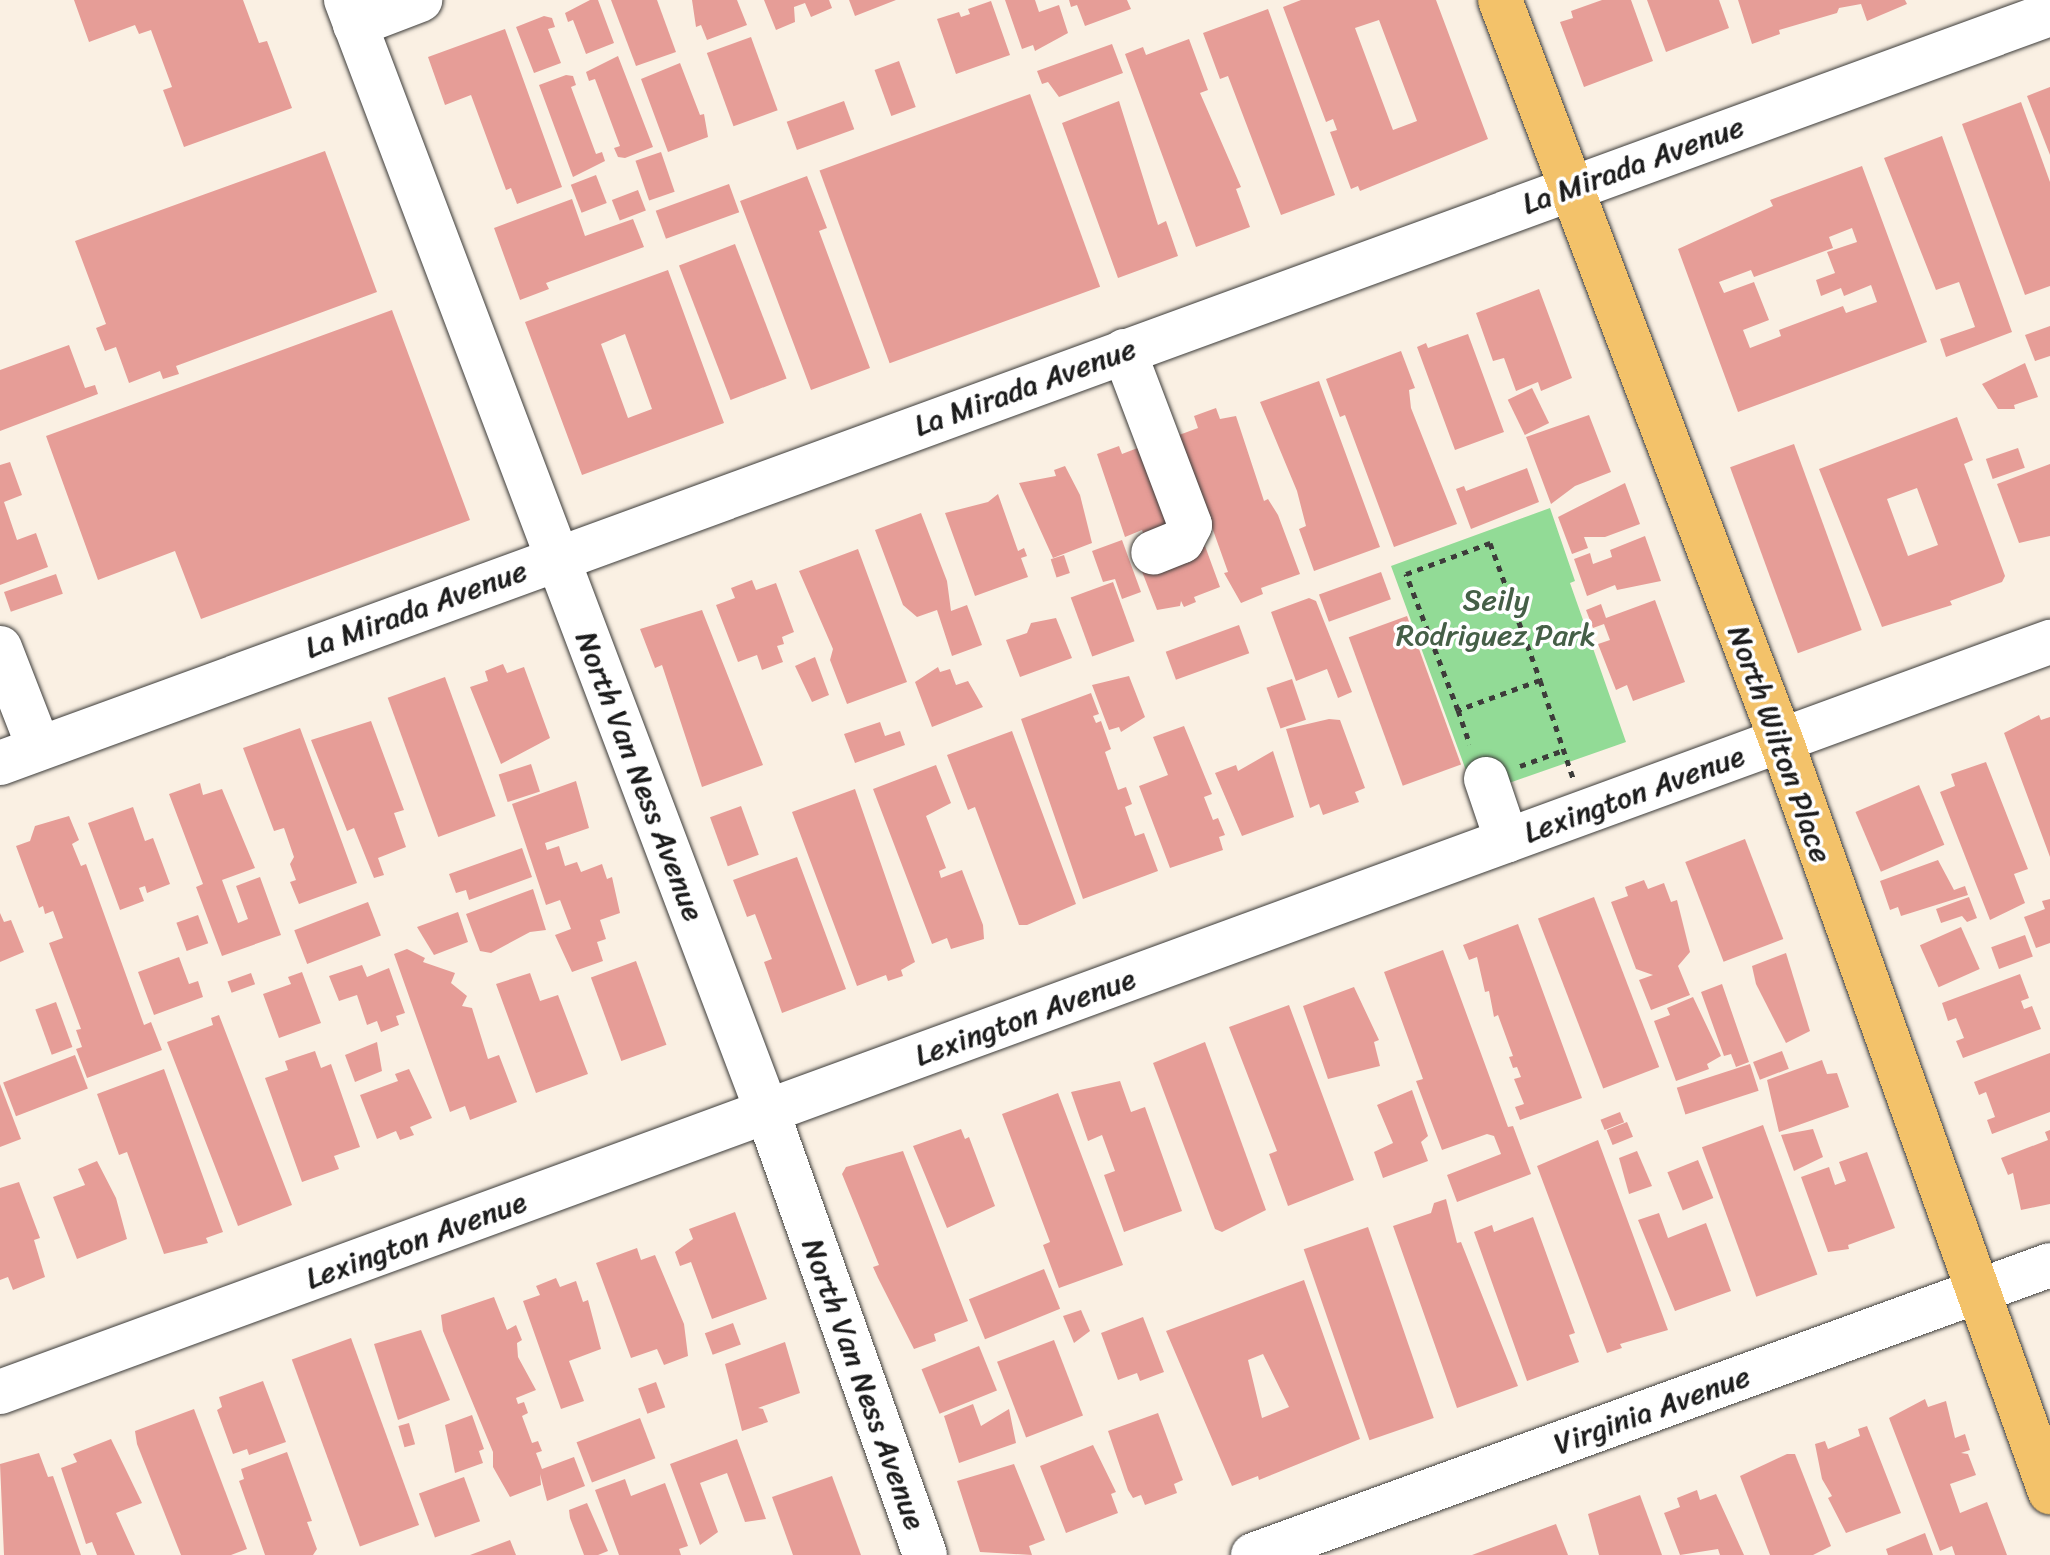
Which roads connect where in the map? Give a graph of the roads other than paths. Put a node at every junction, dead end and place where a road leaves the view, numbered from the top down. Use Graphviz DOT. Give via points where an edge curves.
graph roads {
  1 [pos="420,0"];
  2 [pos="1500,0"];
  3 [pos="351,12"];
  4 [pos="2050,14"];
  5 [pos="1574,187"];
  6 [pos="1124,351"];
  7 [pos="1153,553"];
  8 [pos="557,557"];
  9 [pos="2050,642"];
  10 [pos="0,648"];
  11 [pos="1781,740"];
  12 [pos="20,755"];
  13 [pos="1486,779"];
  14 [pos="1507,841"];
  15 [pos="767,1111"];
  16 [pos="2050,1265"];
  17 [pos="1974,1292"];
  18 [pos="0,1392"];
  19 [pos="2050,1492"];
  20 [pos="925,1555"];
  21 [pos="1253,1555"];
  1 -- 3 [label="street"];
  2 -- 5 [label="main road, North Wilton Place"];
  3 -- 8 [label="street, North Van Ness Avenue"];
  4 -- 5 [label="street, La Mirada Avenue"];
  5 -- 6 [label="street, La Mirada Avenue"];
  5 -- 11 [label="main road, North Wilton Place"];
  6 -- 7 [label="street" via="1190,525 1182,541"];
  6 -- 8 [label="street, La Mirada Avenue"];
  8 -- 12 [label="street, La Mirada Avenue"];
  8 -- 15 [label="street, North Van Ness Avenue"];
  9 -- 11 [label="street, Lexington Avenue"];
  10 -- 12 [label="street"];
  11 -- 14 [label="street, Lexington Avenue"];
  11 -- 17 [label="main road, North Wilton Place"];
  13 -- 14 [label="street"];
  14 -- 15 [label="street, Lexington Avenue"];
  15 -- 18 [label="street, Lexington Avenue"];
  15 -- 20 [label="street, North Van Ness Avenue"];
  16 -- 17 [label="street, Virginia Avenue"];
  17 -- 19 [label="main road, North Wilton Place"];
  17 -- 21 [label="street, Virginia Avenue"];
}
